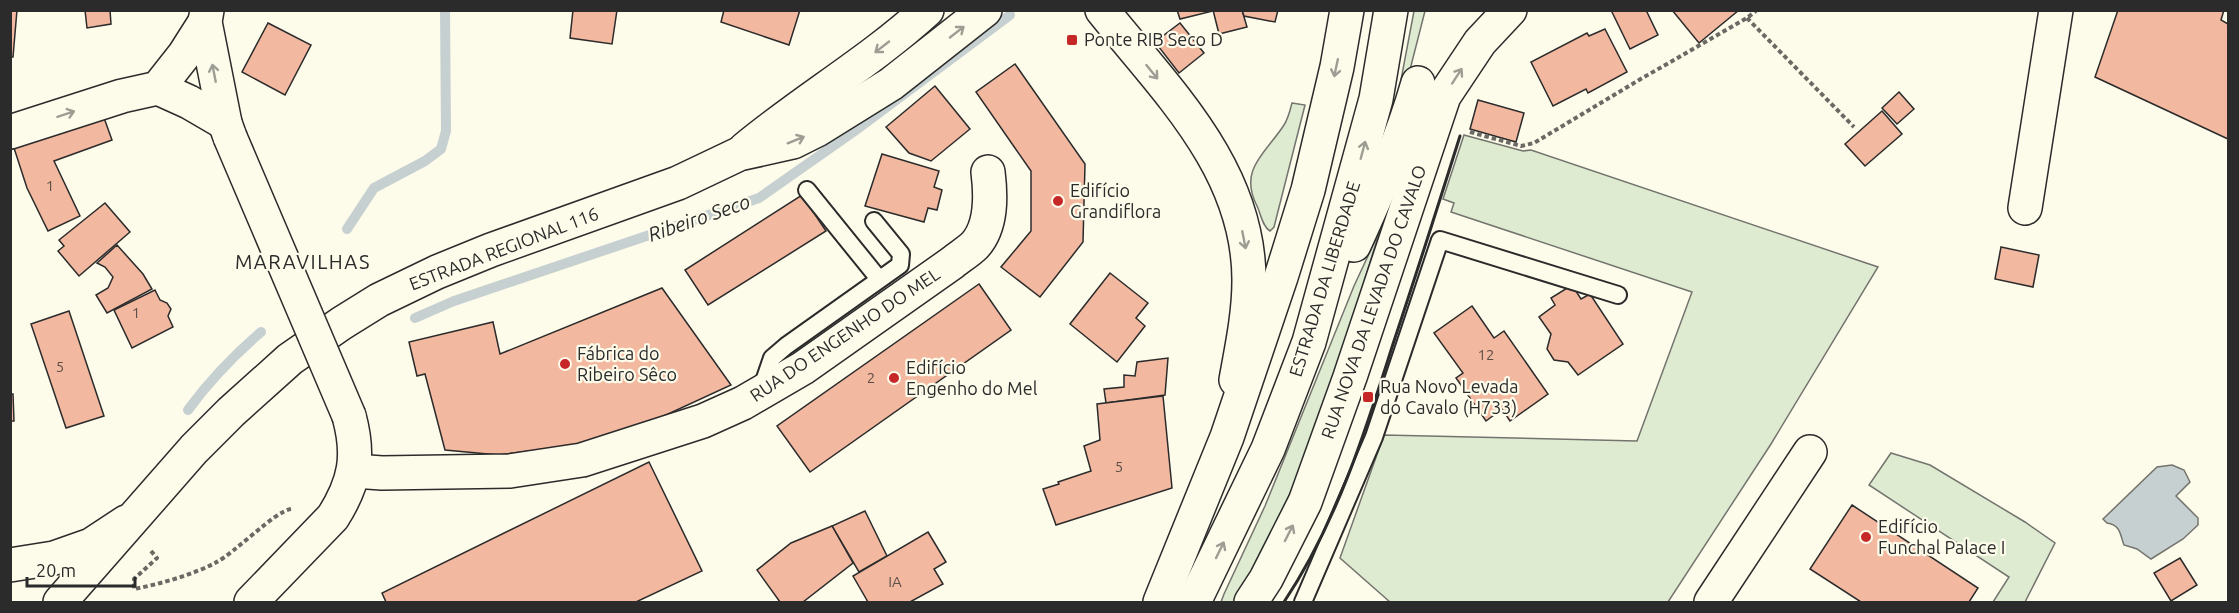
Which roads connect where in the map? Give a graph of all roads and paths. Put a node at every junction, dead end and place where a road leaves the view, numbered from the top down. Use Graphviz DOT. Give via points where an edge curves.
graph roads {
  1 [pos="927,10"];
  2 [pos="985,10"];
  3 [pos="1102,10"];
  4 [pos="1347,10"];
  5 [pos="1391,10"];
  6 [pos="1510,10"];
  7 [pos="1757,10"];
  8 [pos="2056,10"];
  9 [pos="206,16"];
  10 [pos="1747,18"];
  11 [pos="1418,83"];
  12 [pos="158,88"];
  13 [pos="1854,127"];
  14 [pos="228,130"];
  15 [pos="1466,131"];
  16 [pos="10,132"];
  17 [pos="739,154"];
  18 [pos="988,172"];
  19 [pos="807,190"];
  20 [pos="2025,208"];
  21 [pos="874,221"];
  22 [pos="879,279"];
  23 [pos="1618,295"];
  24 [pos="1310,342"];
  25 [pos="760,394"];
  26 [pos="1227,437"];
  27 [pos="1810,452"];
  28 [pos="354,471"];
  29 [pos="290,515"];
  30 [pos="140,531"];
  31 [pos="10,566"];
  32 [pos="60,603"];
  33 [pos="251,603"];
  34 [pos="1160,603"];
  35 [pos="1194,603"];
  36 [pos="1251,603"];
  37 [pos="1303,603"];
  38 [pos="1711,603"];
  1 -- 17 [label="street, ESTRADA REGIONAL 116, one-way"];
  17 -- 2 [label="street, ESTRADA REGIONAL 116, one-way" via="793,142 817,130 891,84"];
  3 -- 26 [label="street, one-way" via="1206,142 1226,177 1237,210 1249,279 1247,316"];
  4 -- 26 [label="street, one-way" via="1308,190"];
  24 -- 5 [label="street, ESTRADA DA LIBERDADE, one-way" via="1376,99"];
  36 -- 6 [label="street, RUA NOVA DA LEVADA DO CAVALO, one-way" via="1305,502 1444,96 1480,42"];
  7 -- 10 [label="path"];
  8 -- 20 [label="street"];
  9 -- 12 [label="street" via="184,55"];
  14 -- 9 [label="street, one-way"];
  10 -- 13 [label="path"];
  10 -- 15 [label="path" via="1534,143 1521,146"];
  11 -- 24 [label="street" via="1387,171"];
  12 -- 14 [label="street" via="196,106"];
  16 -- 12 [label="street, one-way"];
  14 -- 28 [label="street, bridge" via="349,416 356,452"];
  17 -- 30 [label="street, ESTRADA REGIONAL 116" via="678,183 491,250 379,300 266,379 194,449"];
  18 -- 25 [label="street, RUA DO ENGENHO DO MEL" via="991,198 986,224 976,244"];
  19 -- 22 [label="lane"];
  21 -- 22 [label="lane" via="901,254 900,265"];
  22 -- 25 [label="lane" via="772,358"];
  23 -- 37 [label="lane" via="1440,240 1374,437"];
  35 -- 24 [label="street, ESTRADA DA LIBERDADE, one-way" via="1268,449"];
  25 -- 28 [label="street, RUA DO ENGENHO DO MEL" via="703,421 582,460 510,471"];
  26 -- 34 [label="street"];
  27 -- 38 [label="street"];
  28 -- 33 [label="street" via="333,517"];
  29 -- 30 [label="path" via="290,508 214,564 155,585 134,588 134,579 157,558"];
  30 -- 31 [label="street" via="54,558"];
  30 -- 32 [label="street, ESTRADA REGIONAL 116"];
}
